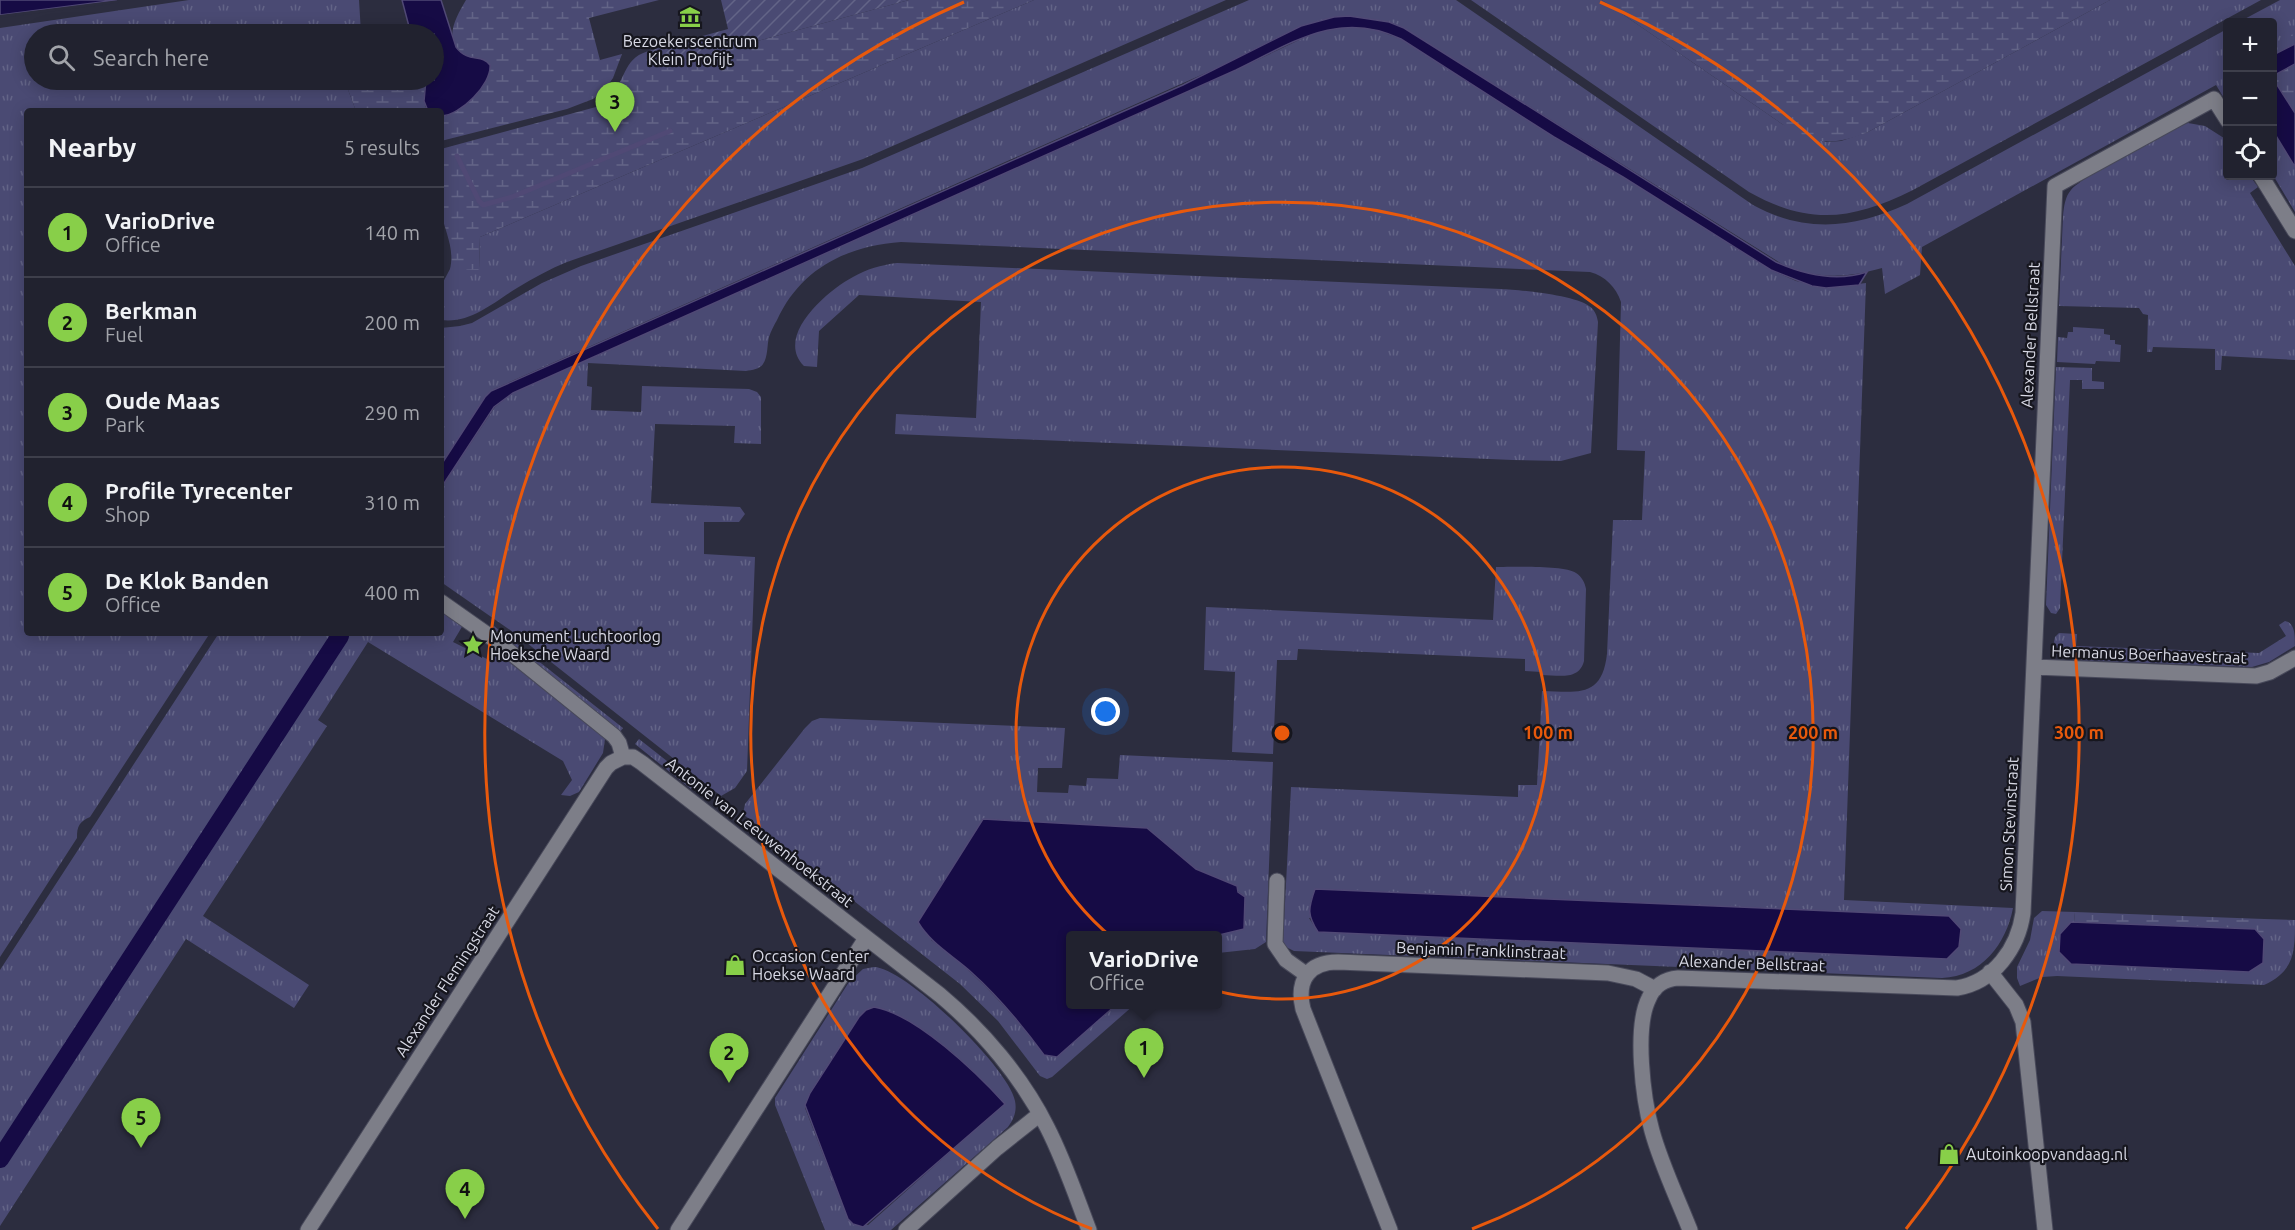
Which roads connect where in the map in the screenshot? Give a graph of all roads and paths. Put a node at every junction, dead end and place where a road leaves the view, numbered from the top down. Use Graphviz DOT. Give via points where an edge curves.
graph roads {
  1 [pos="2223,114"];
  2 [pos="2263,180"];
  3 [pos="2295,231"];
  4 [pos="444,604"];
  5 [pos="2295,658"];
  6 [pos="2034,667"];
  7 [pos="623,757"];
  8 [pos="1277,881"];
  9 [pos="866,938"];
  10 [pos="1990,972"];
  11 [pos="1307,975"];
  12 [pos="1654,989"];
  13 [pos="1040,1114"];
  14 [pos="308,1230"];
  15 [pos="678,1230"];
  16 [pos="906,1230"];
  17 [pos="1089,1230"];
  18 [pos="1390,1230"];
  19 [pos="1690,1230"];
  20 [pos="2045,1230"];
  1 -- 6 [label="street, Alexander Bellstraat" via="2214,99 2055,186"];
  2 -- 3 [label="street"];
  4 -- 7 [label="street" via="614,736"];
  5 -- 6 [label="street, Hermanus Boerhaavestraat" via="2256,676"];
  6 -- 10 [label="street, Simon Stevinstraat" via="2021,924 2010,952"];
  7 -- 9 [label="street, Antonie van Leeuwenhoekstraat" via="642,762"];
  7 -- 14 [label="street, Alexander Flemingstraat" via="606,768"];
  8 -- 11 [label="street" via="1275,944 1282,956"];
  9 -- 13 [label="street, Antonie van Leeuwenhoekstraat" via="968,1020 1012,1072"];
  9 -- 15 [label="street"];
  10 -- 12 [label="street, Alexander Bellstraat" via="1969,985 1951,989 1678,978 1666,980"];
  10 -- 20 [label="street" via="2022,1018"];
  11 -- 12 [label="street, Benjamin Franklinstraat" via="1319,965 1331,962 1385,964 1608,973 1636,979"];
  11 -- 18 [label="street" via="1300,992 1302,1008"];
  12 -- 19 [label="street" via="1646,1005 1643,1032 1647,1112"];
  13 -- 16 [label="street"];
  13 -- 17 [label="street, Antonie van Leeuwenhoekstraat"];
}
